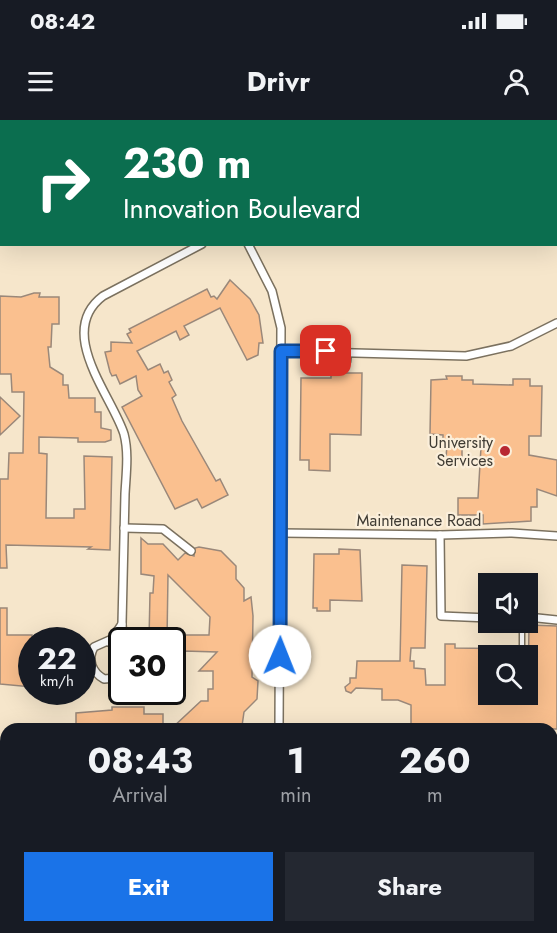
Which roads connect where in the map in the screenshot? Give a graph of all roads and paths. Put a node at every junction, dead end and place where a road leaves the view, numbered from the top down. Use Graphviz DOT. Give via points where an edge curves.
graph roads {
  1 [pos="198,246"];
  2 [pos="249,246"];
  3 [pos="557,323"];
  4 [pos="281,351"];
  5 [pos="304,351"];
  6 [pos="349,352"];
  7 [pos="124,528"];
  8 [pos="281,533"];
  9 [pos="440,535"];
  10 [pos="557,537"];
  11 [pos="191,551"];
  12 [pos="478,618"];
  13 [pos="538,618"];
  14 [pos="557,620"];
  15 [pos="122,624"];
  16 [pos="120,627"];
  17 [pos="122,627"];
  18 [pos="108,642"];
  19 [pos="108,679"];
  20 [pos="279,723"];
  1 -- 7 [label="street" via="103,296 95,302 87,320 88,361 124,435"];
  2 -- 4 [label="street" via="276,303"];
  3 -- 6 [label="street" via="520,343 485,354"];
  4 -- 5 [label="street"];
  4 -- 8 [label="street"];
  5 -- 6 [label="street"];
  5 -- 6 [label="lane" via="304,362 318,369 348,362"];
  7 -- 11 [label="street" via="163,529"];
  7 -- 15 [label="street"];
  8 -- 9 [label="street, Maintenance Road"];
  8 -- 20 [label="street"];
  9 -- 10 [label="street, Maintenance Road" via="512,533"];
  9 -- 12 [label="street" via="441,616"];
  13 -- 14 [label="street"];
  15 -- 16 [label="street"];
  15 -- 17 [label="street"];
  18 -- 19 [label="street" via="94,647 91,666"];
}
